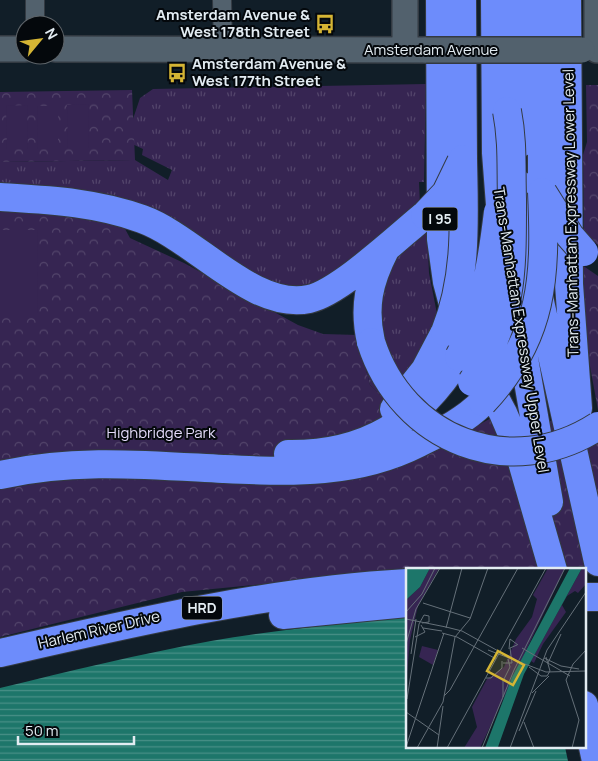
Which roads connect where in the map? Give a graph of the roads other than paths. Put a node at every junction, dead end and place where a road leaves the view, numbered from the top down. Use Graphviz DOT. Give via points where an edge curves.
graph roads {
  1 [pos="35,0"];
  2 [pos="222,0"];
  3 [pos="405,0"];
  4 [pos="440,0"];
  5 [pos="462,0"];
  6 [pos="495,0"];
  7 [pos="520,0"];
  8 [pos="542,0"];
  9 [pos="567,0"];
  10 [pos="597,0"];
  11 [pos="35,15"];
  12 [pos="0,49"];
  13 [pos="15,49"];
  14 [pos="65,49"];
  15 [pos="223,49"];
  16 [pos="416,50"];
  17 [pos="507,50"];
  18 [pos="592,50"];
  19 [pos="507,111"];
  20 [pos="463,158"];
  21 [pos="542,192"];
  22 [pos="0,197"];
  23 [pos="386,247"];
  24 [pos="591,258"];
  25 [pos="478,392"];
  26 [pos="399,414"];
  27 [pos="580,416"];
  28 [pos="0,458"];
  29 [pos="0,475"];
  30 [pos="598,545"];
  31 [pos="598,562"];
  32 [pos="552,568"];
  33 [pos="559,568"];
  34 [pos="406,583"];
  35 [pos="406,602"];
  36 [pos="0,653"];
  37 [pos="0,671"];
  38 [pos="586,715"];
  39 [pos="594,752"];
  1 -- 11 [label="street"];
  2 -- 15 [label="street"];
  3 -- 16 [label="main road"];
  4 -- 32 [label="highway, I 95" via="440,208 444,260 464,337 522,457"];
  5 -- 20 [label="highway"];
  6 -- 33 [label="highway, Trans-Manhattan Expressway Upper Level" via="496,153 500,214"];
  7 -- 27 [label="highway, Trans-Manhattan Expressway Upper Level" via="522,196 531,261"];
  8 -- 21 [label="highway"];
  9 -- 27 [label="highway, Trans-Manhattan Expressway Lower Level" via="569,284"];
  10 -- 18 [label="main road"];
  12 -- 13 [label="main road"];
  14 -- 15 [label="main road, Amsterdam Avenue"];
  15 -- 16 [label="main road, Amsterdam Avenue"];
  16 -- 17 [label="main road, Amsterdam Avenue, bridge"];
  17 -- 18 [label="main road, Amsterdam Avenue, bridge"];
  17 -- 19 [label="highway"];
  19 -- 25 [label="highway, bridge" via="512,139 510,283 498,335"];
  19 -- 26 [label="highway, bridge" via="491,261 479,311 459,357 432,394"];
  20 -- 23 [label="highway, bridge" via="446,193"];
  20 -- 26 [label="highway, bridge" via="462,264 458,293 445,332"];
  21 -- 24 [label="highway, bridge" via="570,236"];
  21 -- 25 [label="highway, bridge" via="543,266 537,304 516,356 500,382"];
  22 -- 23 [label="highway" via="77,203 143,219 179,237 254,290 283,300 309,299 324,294"];
  23 -- 27 [label="highway, bridge" via="371,277 368,294 371,342 382,370 404,402 428,424 458,440 497,451 527,452 568,443"];
  25 -- 29 [label="highway" via="448,430 383,459 329,470 90,464 49,466"];
  26 -- 28 [label="highway" via="346,447 298,454 74,447"];
  27 -- 30 [label="highway, Trans-Manhattan Expressway Lower Level"];
  27 -- 31 [label="highway, Trans-Manhattan Expressway Upper Level"];
  34 -- 36 [label="highway, Harlem River Drive / HRD" via="316,591 218,605"];
  35 -- 37 [label="highway, Harlem River Drive / HRD" via="243,620"];
  38 -- 39 [label="highway"];
}
